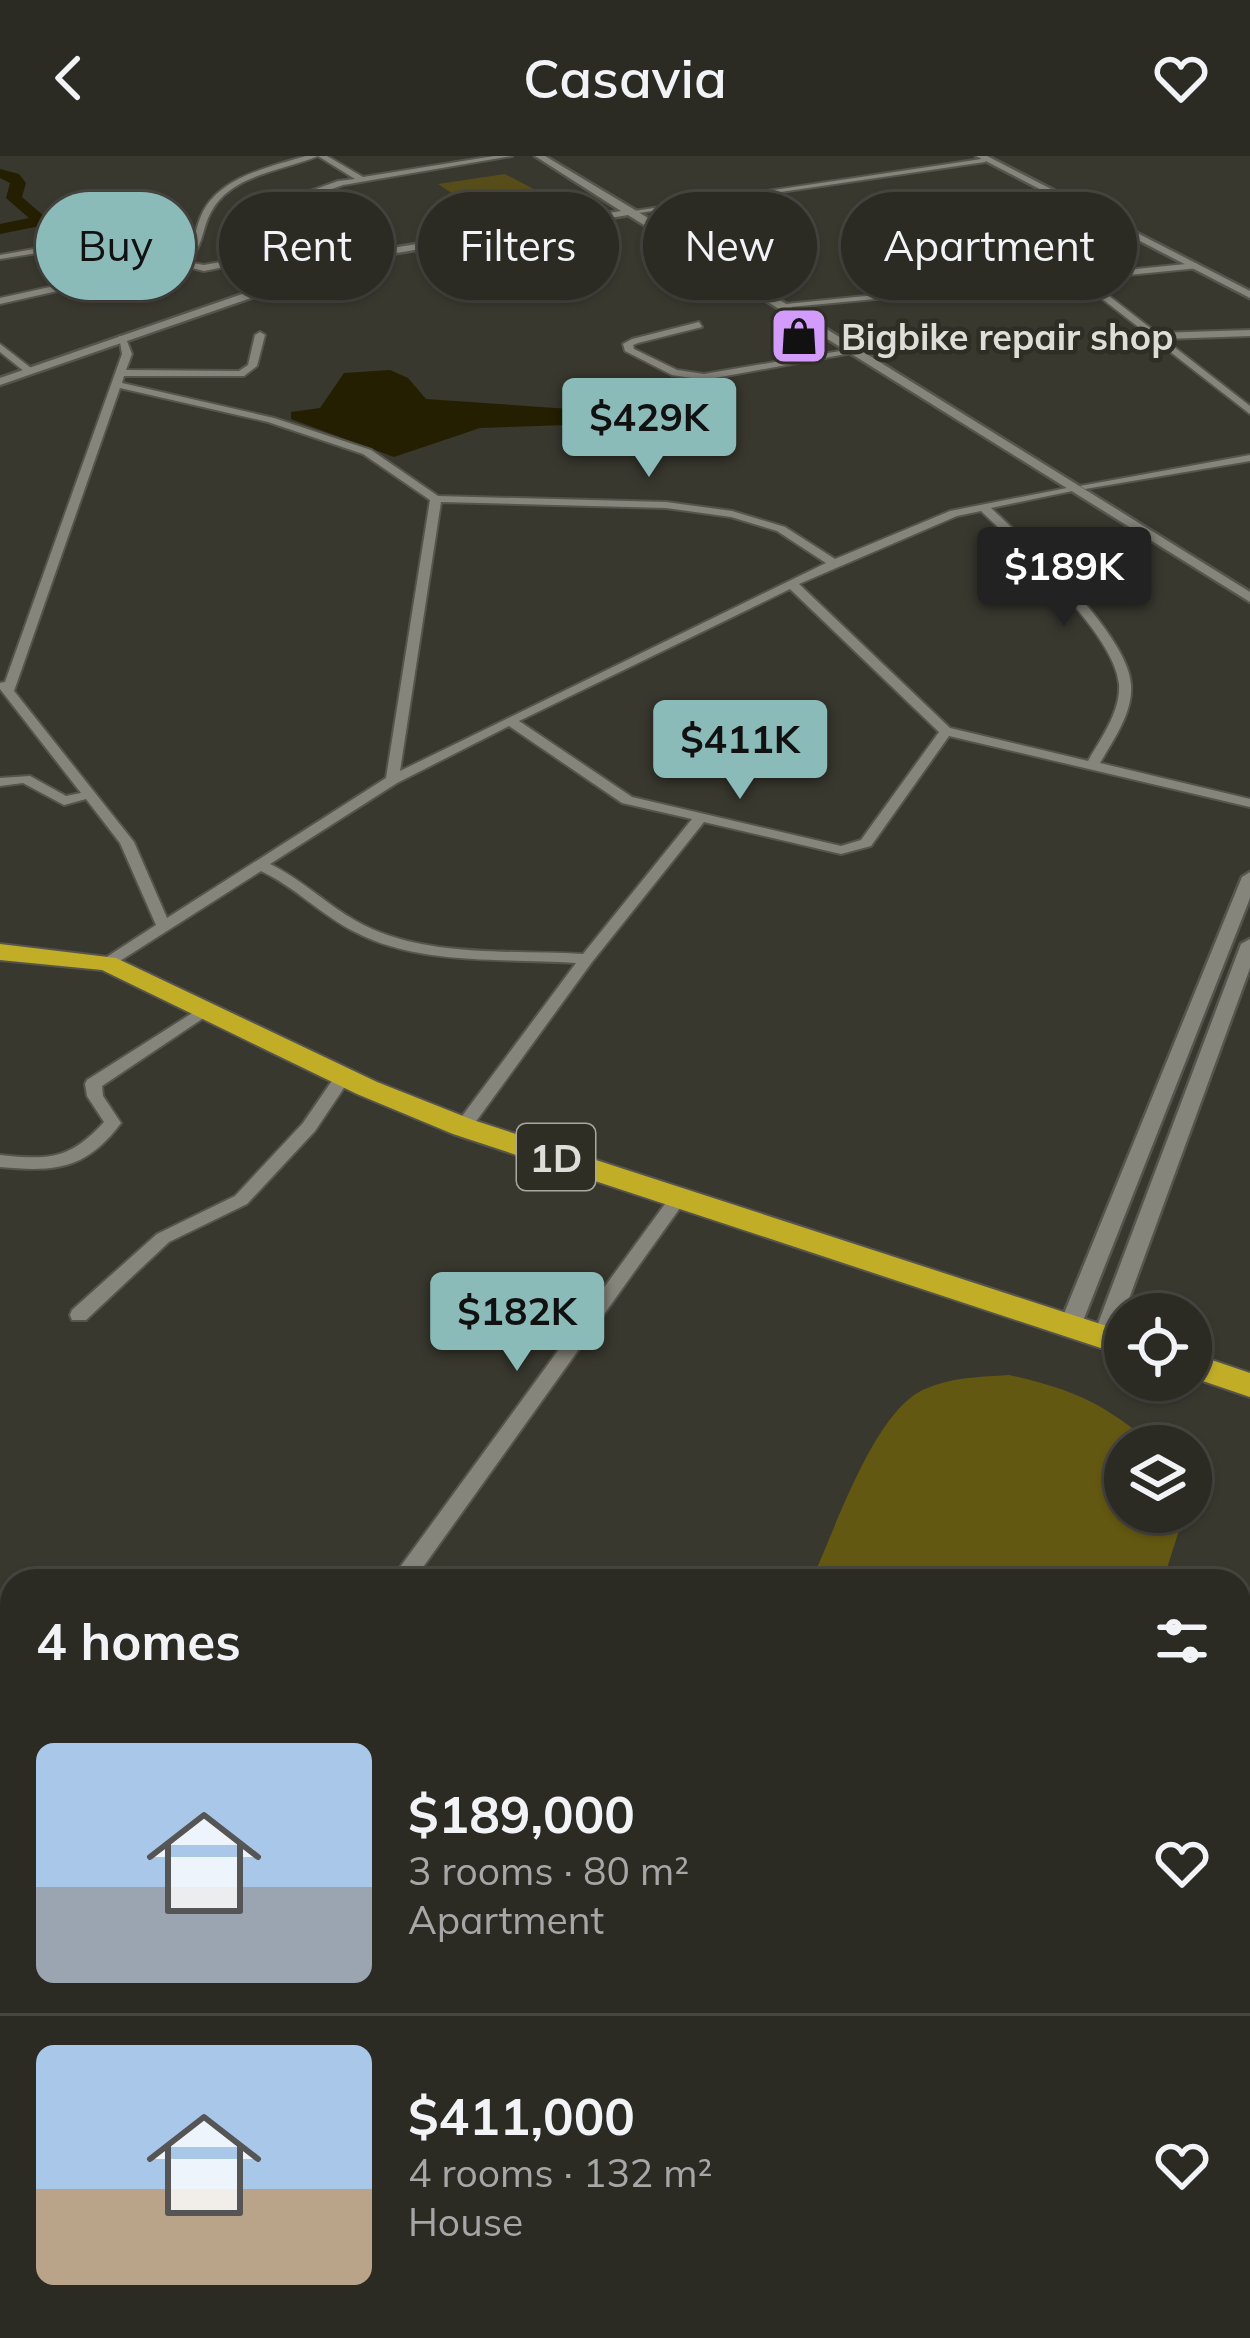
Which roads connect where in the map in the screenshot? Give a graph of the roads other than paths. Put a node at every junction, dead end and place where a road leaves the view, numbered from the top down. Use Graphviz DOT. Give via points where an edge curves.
graph roads {
  1 [pos="318,156"];
  2 [pos="508,156"];
  3 [pos="539,156"];
  4 [pos="549,156"];
  5 [pos="982,158"];
  6 [pos="902,163"];
  7 [pos="914,170"];
  8 [pos="362,179"];
  9 [pos="321,192"];
  10 [pos="633,211"];
  11 [pos="195,249"];
  12 [pos="394,250"];
  13 [pos="36,251"];
  14 [pos="0,257"];
  15 [pos="1196,266"];
  16 [pos="1137,272"];
  17 [pos="36,294"];
  18 [pos="1250,295"];
  19 [pos="230,300"];
  20 [pos="841,300"];
  21 [pos="1110,300"];
  22 [pos="0,302"];
  23 [pos="784,305"];
  24 [pos="698,325"];
  25 [pos="1250,333"];
  26 [pos="260,335"];
  27 [pos="1158,336"];
  28 [pos="122,338"];
  29 [pos="0,347"];
  30 [pos="852,352"];
  31 [pos="28,370"];
  32 [pos="117,378"];
  33 [pos="0,382"];
  34 [pos="1250,411"];
  35 [pos="1250,458"];
  36 [pos="1079,487"];
  37 [pos="436,499"];
  38 [pos="982,506"];
  39 [pos="834,563"];
  40 [pos="792,584"];
  41 [pos="1250,588"];
  42 [pos="1250,598"];
  43 [pos="4,687"];
  44 [pos="510,721"];
  45 [pos="946,731"];
  46 [pos="1092,766"];
  47 [pos="392,780"];
  48 [pos="0,782"];
  49 [pos="88,795"];
  50 [pos="1250,803"];
  51 [pos="700,818"];
  52 [pos="260,865"];
  53 [pos="1250,878"];
  54 [pos="163,925"];
  55 [pos="1250,944"];
  56 [pos="0,952"];
  57 [pos="587,959"];
  58 [pos="107,963"];
  59 [pos="208,1008"];
  60 [pos="344,1076"];
  61 [pos="464,1127"];
  62 [pos="0,1161"];
  63 [pos="679,1197"];
  64 [pos="1130,1293"];
  65 [pos="79,1315"];
  66 [pos="1070,1326"];
  67 [pos="1104,1337"];
  68 [pos="1212,1372"];
  69 [pos="1250,1384"];
  70 [pos="410,1569"];
  1 -- 8 [label="street"];
  1 -- 11 [label="street" via="228,188 206,214"];
  2 -- 8 [label="street"];
  3 -- 10 [label="street"];
  4 -- 10 [label="street"];
  5 -- 7 [label="street"];
  5 -- 15 [label="street"];
  6 -- 7 [label="street"];
  7 -- 10 [label="street"];
  8 -- 9 [label="street"];
  10 -- 12 [label="street"];
  10 -- 23 [label="street"];
  13 -- 14 [label="street"];
  15 -- 16 [label="street"];
  15 -- 18 [label="street"];
  17 -- 22 [label="street"];
  19 -- 28 [label="street"];
  20 -- 23 [label="street"];
  21 -- 27 [label="street"];
  23 -- 30 [label="street"];
  23 -- 36 [label="street"];
  24 -- 30 [label="street" via="635,340 630,351 704,377"];
  25 -- 27 [label="street"];
  26 -- 32 [label="street" via="241,374"];
  27 -- 34 [label="street"];
  28 -- 31 [label="street"];
  28 -- 32 [label="street" via="127,354"];
  29 -- 31 [label="street"];
  30 -- 36 [label="street"];
  31 -- 33 [label="street"];
  32 -- 37 [label="street" via="367,452"];
  32 -- 43 [label="street"];
  35 -- 36 [label="street"];
  36 -- 38 [label="street"];
  36 -- 41 [label="street"];
  36 -- 42 [label="street"];
  37 -- 39 [label="street" via="627,502 732,514 796,536"];
  37 -- 47 [label="street"];
  38 -- 39 [label="street"];
  38 -- 46 [label="street" via="1047,565 1118,659 1121,709"];
  39 -- 40 [label="street"];
  40 -- 44 [label="street"];
  40 -- 45 [label="street"];
  43 -- 49 [label="street"];
  44 -- 47 [label="street"];
  44 -- 51 [label="street" via="627,800"];
  45 -- 46 [label="street"];
  45 -- 51 [label="street" via="854,849"];
  46 -- 50 [label="street"];
  47 -- 52 [label="street"];
  48 -- 49 [label="street" via="25,779 64,801"];
  49 -- 54 [label="street" via="128,842"];
  51 -- 57 [label="street"];
  52 -- 54 [label="street"];
  52 -- 57 [label="street" via="394,943"];
  53 -- 66 [label="street"];
  54 -- 58 [label="street"];
  55 -- 64 [label="street"];
  56 -- 58 [label="highway, 1D"];
  57 -- 61 [label="street"];
  58 -- 59 [label="highway, 1D"];
  59 -- 60 [label="highway, 1D"];
  59 -- 62 [label="street" via="93,1084 113,1123 93,1148 59,1165"];
  60 -- 61 [label="highway, 1D"];
  60 -- 65 [label="street" via="241,1200 163,1238"];
  61 -- 63 [label="highway, 1D"];
  63 -- 66 [label="highway, 1D"];
  63 -- 70 [label="street"];
  66 -- 67 [label="highway, 1D"];
  68 -- 69 [label="highway"];
}
